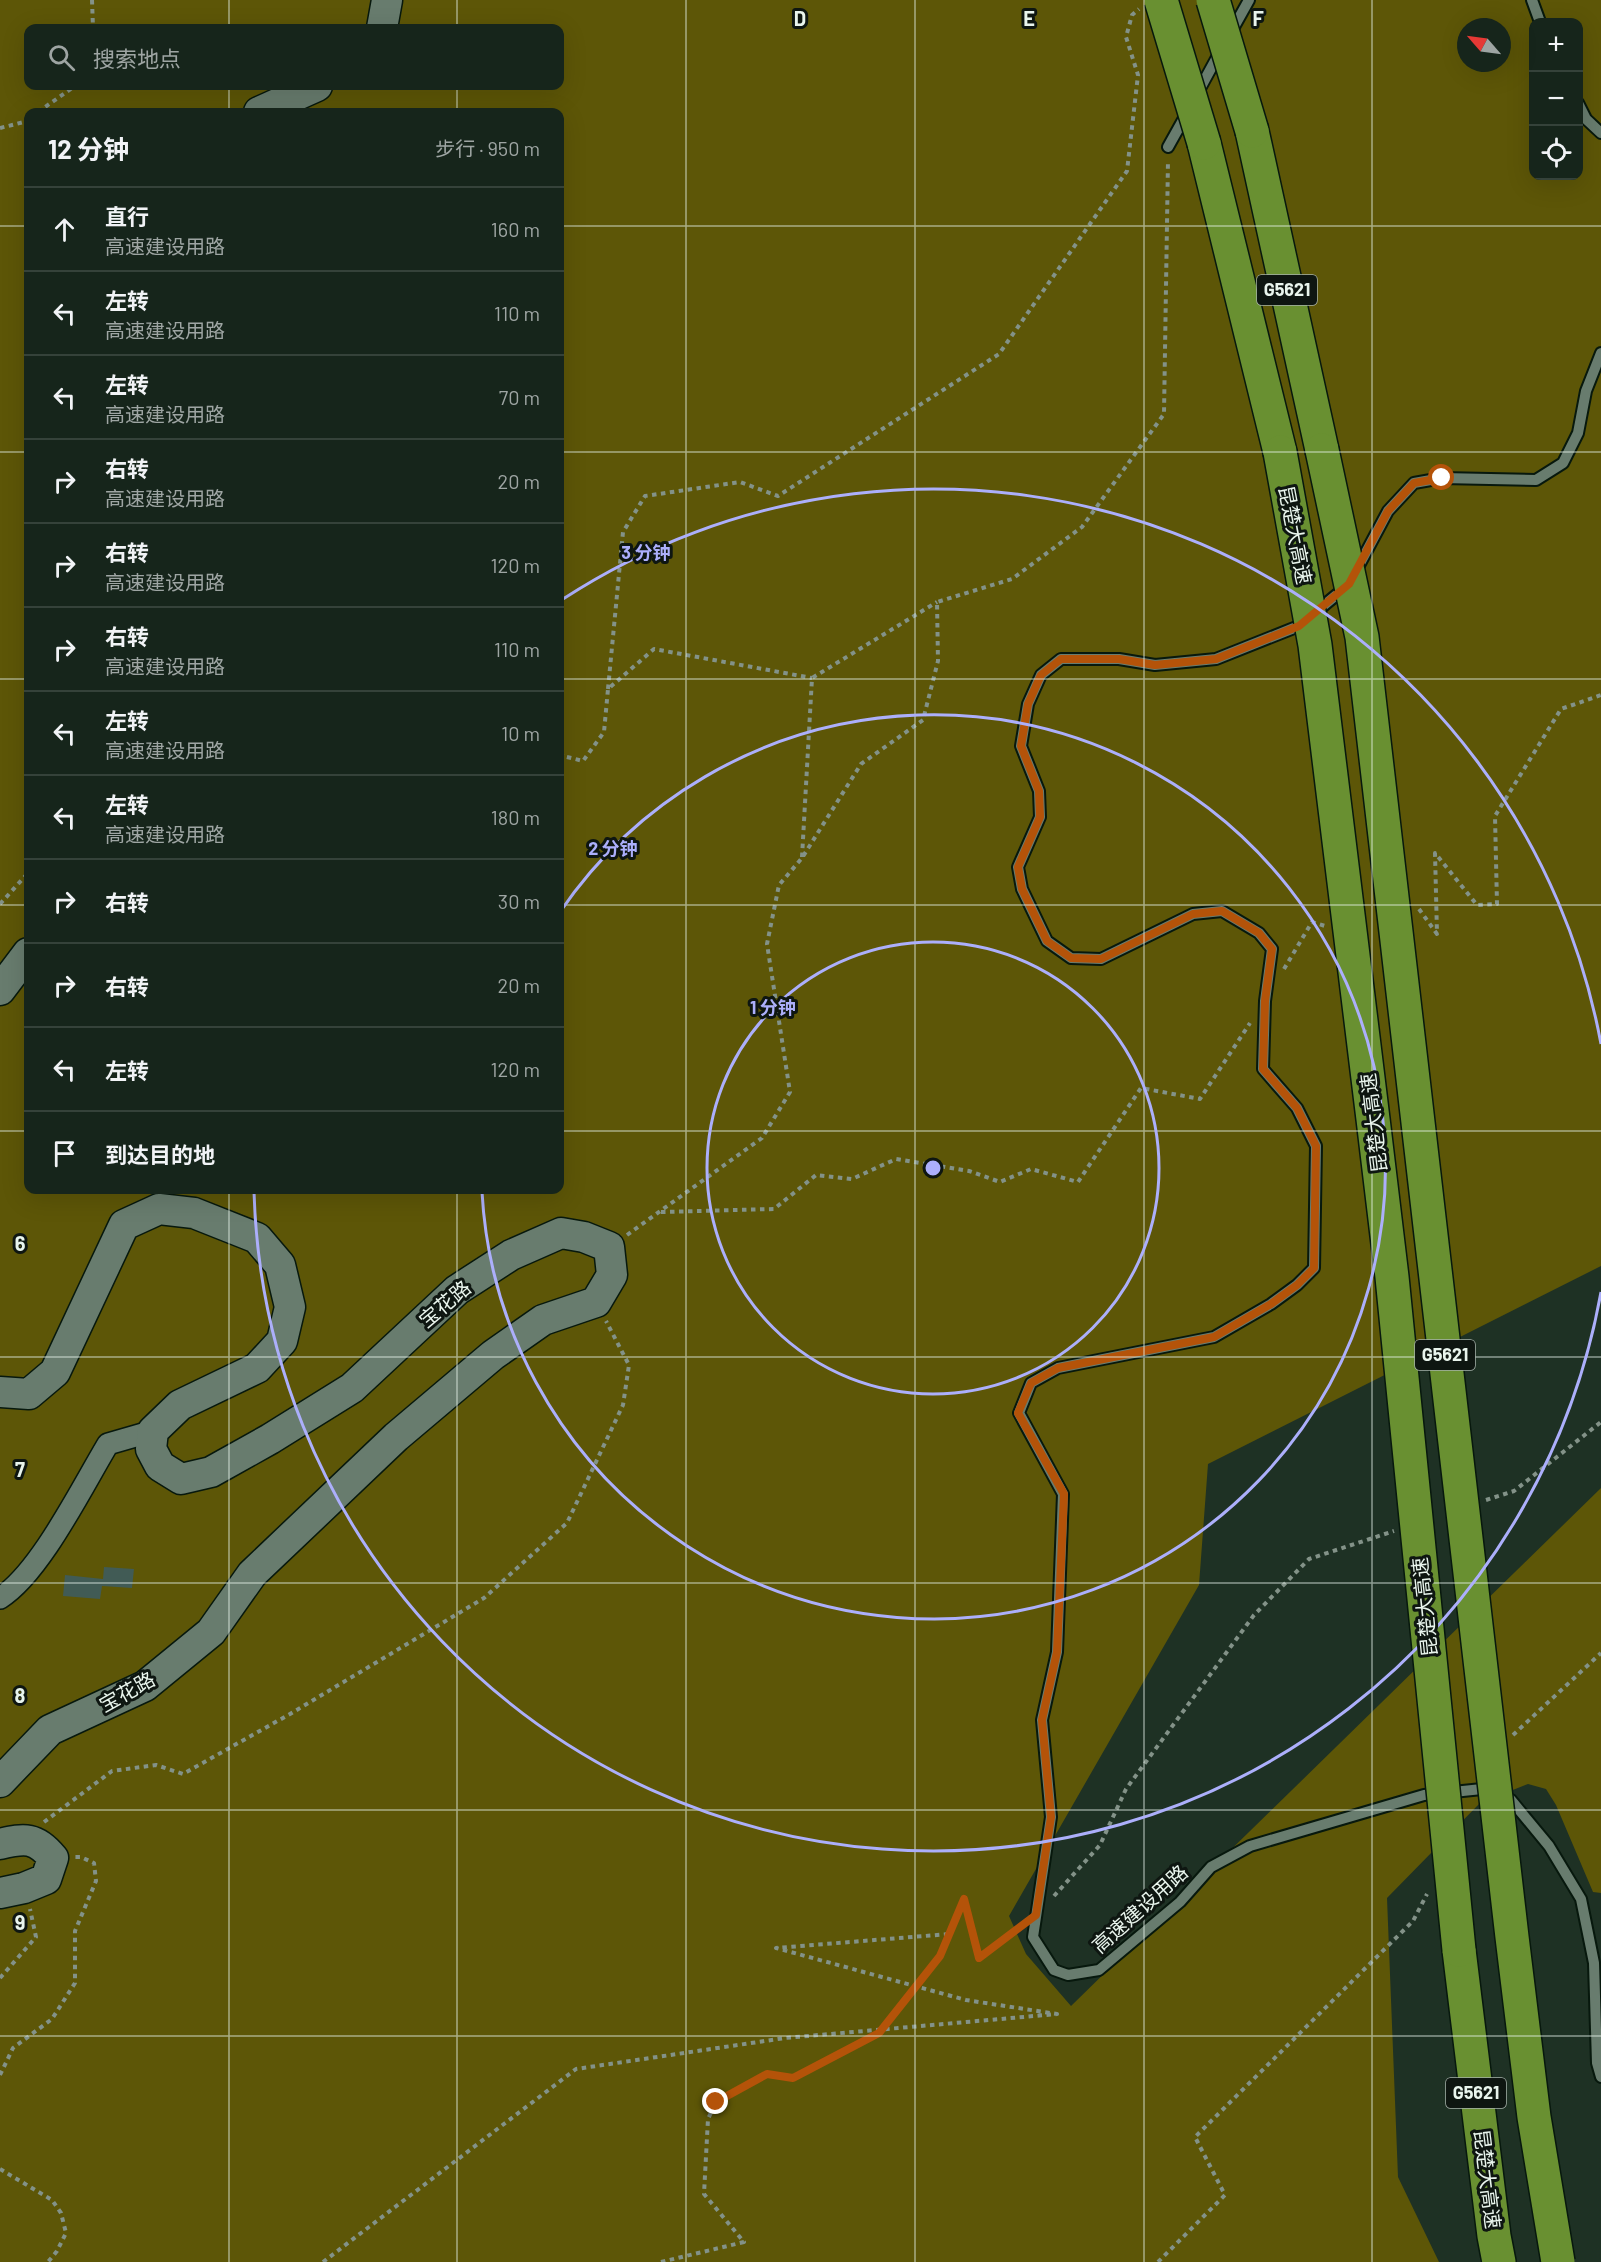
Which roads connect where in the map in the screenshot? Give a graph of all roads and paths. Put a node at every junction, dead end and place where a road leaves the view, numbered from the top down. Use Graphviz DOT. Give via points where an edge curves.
graph roads {
  1 [pos="92,0"];
  2 [pos="387,0"];
  3 [pos="1213,0"];
  4 [pos="1249,0"];
  5 [pos="1532,0"];
  6 [pos="1151,4"];
  7 [pos="1539,18"];
  8 [pos="93,24"];
  9 [pos="383,24"];
  10 [pos="69,90"];
  11 [pos="309,90"];
  12 [pos="44,108"];
  13 [pos="268,108"];
  14 [pos="1583,112"];
  15 [pos="24,122"];
  16 [pos="0,128"];
  17 [pos="1601,133"];
  18 [pos="1168,147"];
  19 [pos="1601,353"];
  20 [pos="937,602"];
  21 [pos="812,678"];
  22 [pos="608,689"];
  23 [pos="1601,695"];
  24 [pos="564,756"];
  25 [pos="801,858"];
  26 [pos="24,877"];
  27 [pos="0,904"];
  28 [pos="1412,914"];
  29 [pos="1334,929"];
  30 [pos="24,958"];
  31 [pos="0,990"];
  32 [pos="1265,1001"];
  33 [pos="661,1212"];
  34 [pos="609,1247"];
  35 [pos="596,1302"];
  36 [pos="0,1392"];
  37 [pos="1601,1422"];
  38 [pos="153,1431"];
  39 [pos="1480,1502"];
  40 [pos="1400,1528"];
  41 [pos="0,1598"];
  42 [pos="1601,1653"];
  43 [pos="1507,1740"];
  44 [pos="0,1782"];
  45 [pos="11,1841"];
  46 [pos="53,1858"];
  47 [pos="1428,1890"];
  48 [pos="0,1893"];
  49 [pos="1036,1915"];
  50 [pos="949,1934"];
  51 [pos="36,1937"];
  52 [pos="0,1978"];
  53 [pos="916,1986"];
  54 [pos="881,2030"];
  55 [pos="0,2075"];
  56 [pos="1601,2077"];
  57 [pos="0,2169"];
  58 [pos="1496,2249"];
  59 [pos="48,2262"];
  60 [pos="324,2262"];
  61 [pos="661,2262"];
  62 [pos="1158,2262"];
  63 [pos="1558,2262"];
  1 -- 8 [label="path"];
  2 -- 9 [label="main road"];
  3 -- 63 [label="highway, G5621, bridge" via="1252,131 1362,637 1512,1937 1534,2117"];
  4 -- 18 [label="lane"];
  5 -- 7 [label="lane"];
  6 -- 22 [label="path" via="1132,15 1126,37 1138,75 1127,171 999,354 777,496 740,482 645,495 623,532"];
  6 -- 58 [label="highway, 昆楚大高速 / G5621, bridge" via="1204,143 1280,452 1315,645 1374,1119 1458,1950"];
  10 -- 12 [label="path"];
  11 -- 13 [label="main road"];
  14 -- 17 [label="lane"];
  15 -- 16 [label="path"];
  18 -- 20 [label="path" via="1164,414 1083,527 1012,579"];
  19 -- 32 [label="lane, 高速建设用路" via="1586,392 1578,434 1563,463 1536,480 1442,478 1414,483 1388,511 1349,584 1299,626 1216,659 1155,665 1119,659 1061,659 1041,675 1028,704 1021,746 1039,791 1040,817 1018,867 1022,889 1047,941 1071,958 1101,959 1193,914 1222,911 1259,933 1272,949"];
  20 -- 21 [label="path"];
  20 -- 25 [label="path" via="938,661 923,720 861,764"];
  21 -- 22 [label="path" via="654,649"];
  21 -- 25 [label="path"];
  22 -- 24 [label="path" via="603,732 583,761"];
  23 -- 28 [label="path" via="1561,709 1495,816 1497,904 1477,905 1435,853 1437,934 1416,905"];
  25 -- 33 [label="path" via="779,885 767,944 789,1092 762,1138"];
  26 -- 27 [label="path"];
  29 -- 32 [label="path" via="1312,922"];
  30 -- 31 [label="main road"];
  32 -- 33 [label="path" via="1200,1099 1141,1088 1078,1182 1031,1169 1000,1182 969,1171 896,1159 852,1179 816,1175 774,1209"];
  32 -- 49 [label="lane, 高速建设用路" via="1263,1069 1297,1108 1316,1146 1314,1268 1271,1304 1214,1337 1058,1368 1031,1383 1018,1413 1064,1494 1057,1652 1042,1720 1051,1817"];
  33 -- 34 [label="path"];
  34 -- 35 [label="main road" via="612,1275"];
  34 -- 38 [label="main road, 宝花路" via="561,1233 511,1255 457,1290 352,1388 211,1472 181,1479 160,1466 151,1449"];
  35 -- 44 [label="main road, 宝花路" via="543,1320 493,1354 396,1437 252,1574 211,1632 146,1686 50,1730"];
  35 -- 45 [label="path" via="629,1365 623,1405 567,1523 484,1598 290,1714 183,1774 156,1765 112,1771"];
  36 -- 38 [label="main road" via="29,1394 55,1372 124,1225 159,1209 194,1213 257,1238 280,1265 291,1307 282,1341 257,1368 180,1405"];
  37 -- 39 [label="path" via="1514,1491"];
  38 -- 41 [label="street" via="108,1444 45,1550 14,1589"];
  40 -- 49 [label="path" via="1309,1559 1254,1615 1126,1789 1100,1845"];
  42 -- 43 [label="path"];
  45 -- 46 [label="main road" via="42,1845"];
  46 -- 48 [label="main road" via="46,1879"];
  46 -- 55 [label="path" via="81,1857 94,1863 96,1881 75,1931 75,1983 52,2019 13,2048"];
  47 -- 62 [label="path" via="1413,1921 1195,2137 1225,2195"];
  49 -- 50 [label="path" via="979,1958 964,1899"];
  49 -- 56 [label="lane, 高速建设用路" via="1033,1937 1054,1970 1068,1975 1099,1970 1180,1902 1211,1867 1250,1846 1424,1795 1482,1789 1511,1800 1549,1845 1581,1899 1593,1963 1597,2064"];
  50 -- 53 [label="path" via="940,1956"];
  50 -- 53 [label="path" via="776,1948"];
  51 -- 52 [label="path"];
  53 -- 54 [label="path"];
  53 -- 54 [label="path" via="966,2000 1058,2014"];
  54 -- 60 [label="path" via="785,2038 576,2069"];
  54 -- 61 [label="path" via="793,2078 767,2074 716,2102 708,2119 704,2194 744,2242"];
  57 -- 59 [label="path" via="52,2199 61,2213 66,2233"];
}
